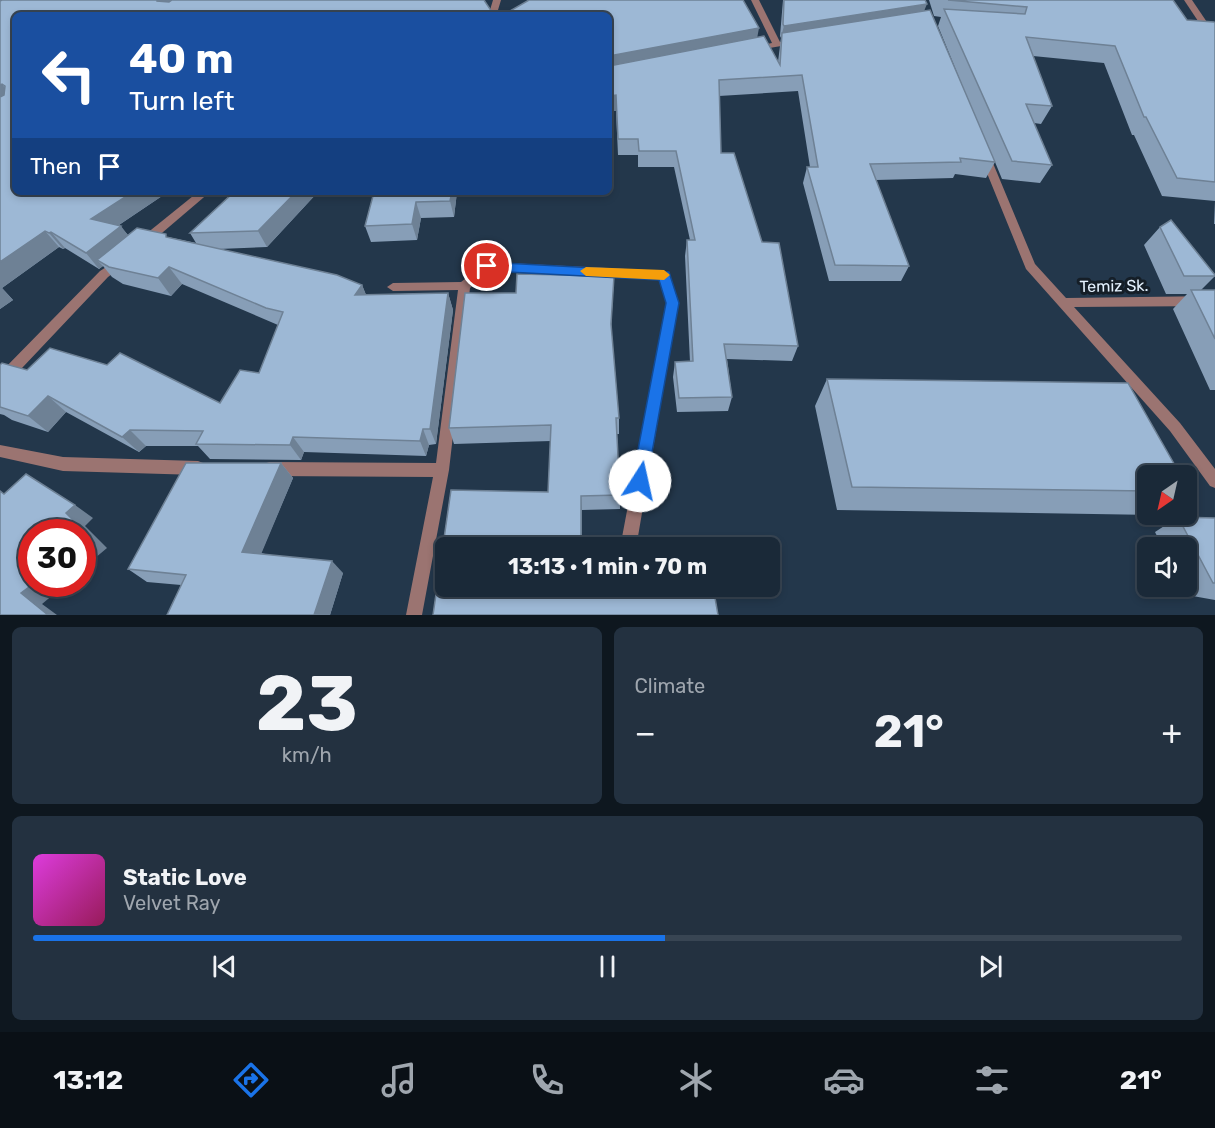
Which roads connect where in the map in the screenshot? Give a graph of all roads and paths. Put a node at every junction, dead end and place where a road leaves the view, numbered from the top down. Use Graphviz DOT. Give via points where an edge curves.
graph roads {
  1 [pos="755,0"];
  2 [pos="1188,0"];
  3 [pos="800,40"];
  4 [pos="1215,40"];
  5 [pos="777,44"];
  6 [pos="744,51"];
  7 [pos="982,148"];
  8 [pos="201,195"];
  9 [pos="393,286"];
  10 [pos="464,286"];
  11 [pos="1215,301"];
  12 [pos="1063,303"];
  13 [pos="0,382"];
  14 [pos="0,452"];
  15 [pos="216,468"];
  16 [pos="251,469"];
  17 [pos="442,470"];
  18 [pos="1215,481"];
  19 [pos="630,537"];
  20 [pos="414,615"];
  1 -- 5 [label="street"];
  2 -- 4 [label="street"];
  3 -- 5 [label="street"];
  5 -- 6 [label="street"];
  7 -- 12 [label="street, Temiz Sk." via="1030,266"];
  8 -- 13 [label="street" via="104,274"];
  9 -- 10 [label="street"];
  10 -- 17 [label="street"];
  10 -- 19 [label="street" via="487,266 664,275 672,303"];
  11 -- 12 [label="street, Temiz Sk."];
  12 -- 18 [label="street" via="1175,427"];
  14 -- 15 [label="street" via="63,464"];
  16 -- 17 [label="street"];
  17 -- 20 [label="street"];
}
